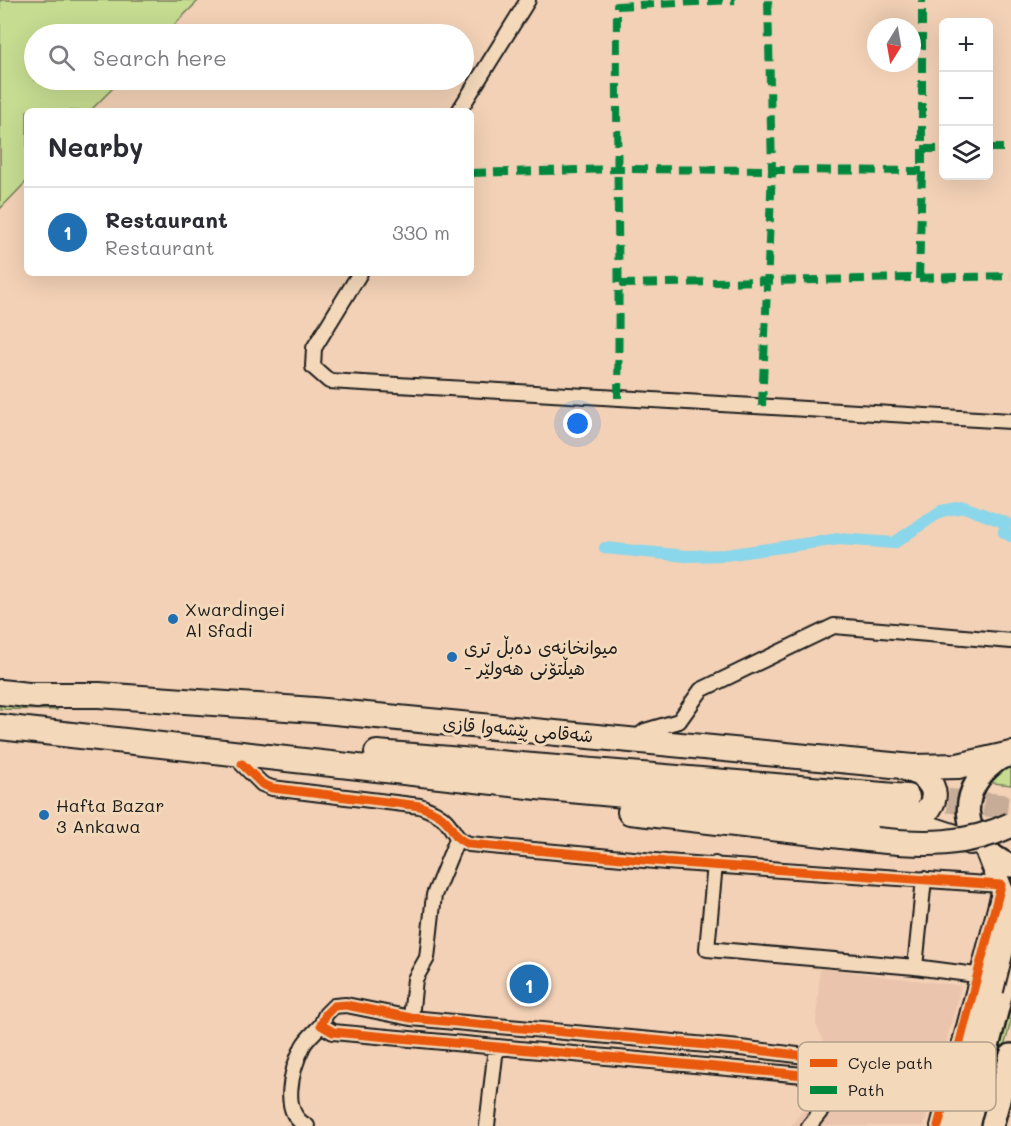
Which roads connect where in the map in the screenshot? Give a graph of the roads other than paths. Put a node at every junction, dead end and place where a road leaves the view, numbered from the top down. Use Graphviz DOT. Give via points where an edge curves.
graph roads {
  1 [pos="528,0"];
  2 [pos="474,87"];
  3 [pos="472,90"];
  4 [pos="461,108"];
  5 [pos="358,276"];
  6 [pos="1011,421"];
  7 [pos="1011,640"];
  8 [pos="12,693"];
  9 [pos="0,727"];
  10 [pos="635,739"];
  11 [pos="117,742"];
  12 [pos="1011,754"];
  13 [pos="242,764"];
  14 [pos="903,781"];
  15 [pos="896,820"];
  16 [pos="1011,825"];
  17 [pos="457,839"];
  18 [pos="984,850"];
  19 [pos="716,864"];
  20 [pos="1011,866"];
  21 [pos="924,879"];
  22 [pos="1001,885"];
  23 [pos="1011,910"];
  24 [pos="915,967"];
  25 [pos="983,983"];
  26 [pos="411,1018"];
  27 [pos="321,1025"];
  28 [pos="961,1042"];
  29 [pos="970,1042"];
  30 [pos="989,1042"];
  31 [pos="496,1047"];
  32 [pos="798,1055"];
  33 [pos="1011,1055"];
  34 [pos="798,1075"];
  35 [pos="821,1111"];
  36 [pos="942,1111"];
  37 [pos="955,1111"];
  38 [pos="972,1111"];
  39 [pos="307,1126"];
  40 [pos="487,1126"];
  41 [pos="809,1126"];
  42 [pos="938,1126"];
  43 [pos="952,1126"];
  44 [pos="968,1126"];
  45 [pos="992,1126"];
  1 -- 2 [label="street"];
  3 -- 4 [label="street"];
  5 -- 6 [label="street" via="314,348 313,367 328,381"];
  7 -- 10 [label="street" via="834,626 701,690 679,722 645,731"];
  8 -- 10 [label="highway, شەقامی پێشەوا قازی" via="216,703"];
  8 -- 14 [label="highway, شەقامی پێشەوا قازی" via="406,735"];
  9 -- 11 [label="highway, شەقامی پێشەوا قازی"];
  9 -- 14 [label="highway, شەقامی پێشەوا قازی"];
  10 -- 14 [label="highway, شەقامی پێشەوا قازی"];
  11 -- 13 [label="highway"];
  11 -- 15 [label="highway, شەقامی پێشەوا قازی"];
  12 -- 14 [label="highway, شەقامی پێشەوا قازی"];
  12 -- 18 [label="main road, شەقامی پێشەوا قازی" via="993,763 973,788 969,822"];
  13 -- 16 [label="highway, bridge" via="876,840 942,844 981,837"];
  13 -- 17 [label="street" via="262,784 272,788 420,806 446,821"];
  14 -- 15 [label="highway" via="923,774 933,795 922,816"];
  15 -- 18 [label="highway, شەقامی پێشەوا قازی" via="927,826"];
  17 -- 19 [label="street" via="469,844"];
  17 -- 26 [label="street" via="434,895 427,958 415,979"];
  18 -- 20 [label="main road, شەقامی پێشەوا قازی"];
  18 -- 22 [label="main road"];
  19 -- 21 [label="street"];
  19 -- 24 [label="street" via="706,949"];
  21 -- 22 [label="street"];
  21 -- 24 [label="street"];
  22 -- 25 [label="street"];
  22 -- 30 [label="main road" via="1011,932 1010,959"];
  23 -- 25 [label="highway, bridge"];
  24 -- 25 [label="street"];
  25 -- 28 [label="street"];
  25 -- 29 [label="highway"];
  26 -- 27 [label="street" via="346,1005 334,1006"];
  26 -- 32 [label="street"];
  27 -- 31 [label="street" via="333,1032"];
  27 -- 39 [label="street" via="304,1044 294,1073 290,1105 298,1122"];
  31 -- 34 [label="street"];
  31 -- 40 [label="street"];
  33 -- 45 [label="main road"];
  35 -- 41 [label="street"];
  36 -- 42 [label="street"];
  37 -- 43 [label="highway"];
  38 -- 44 [label="main road"];
}
